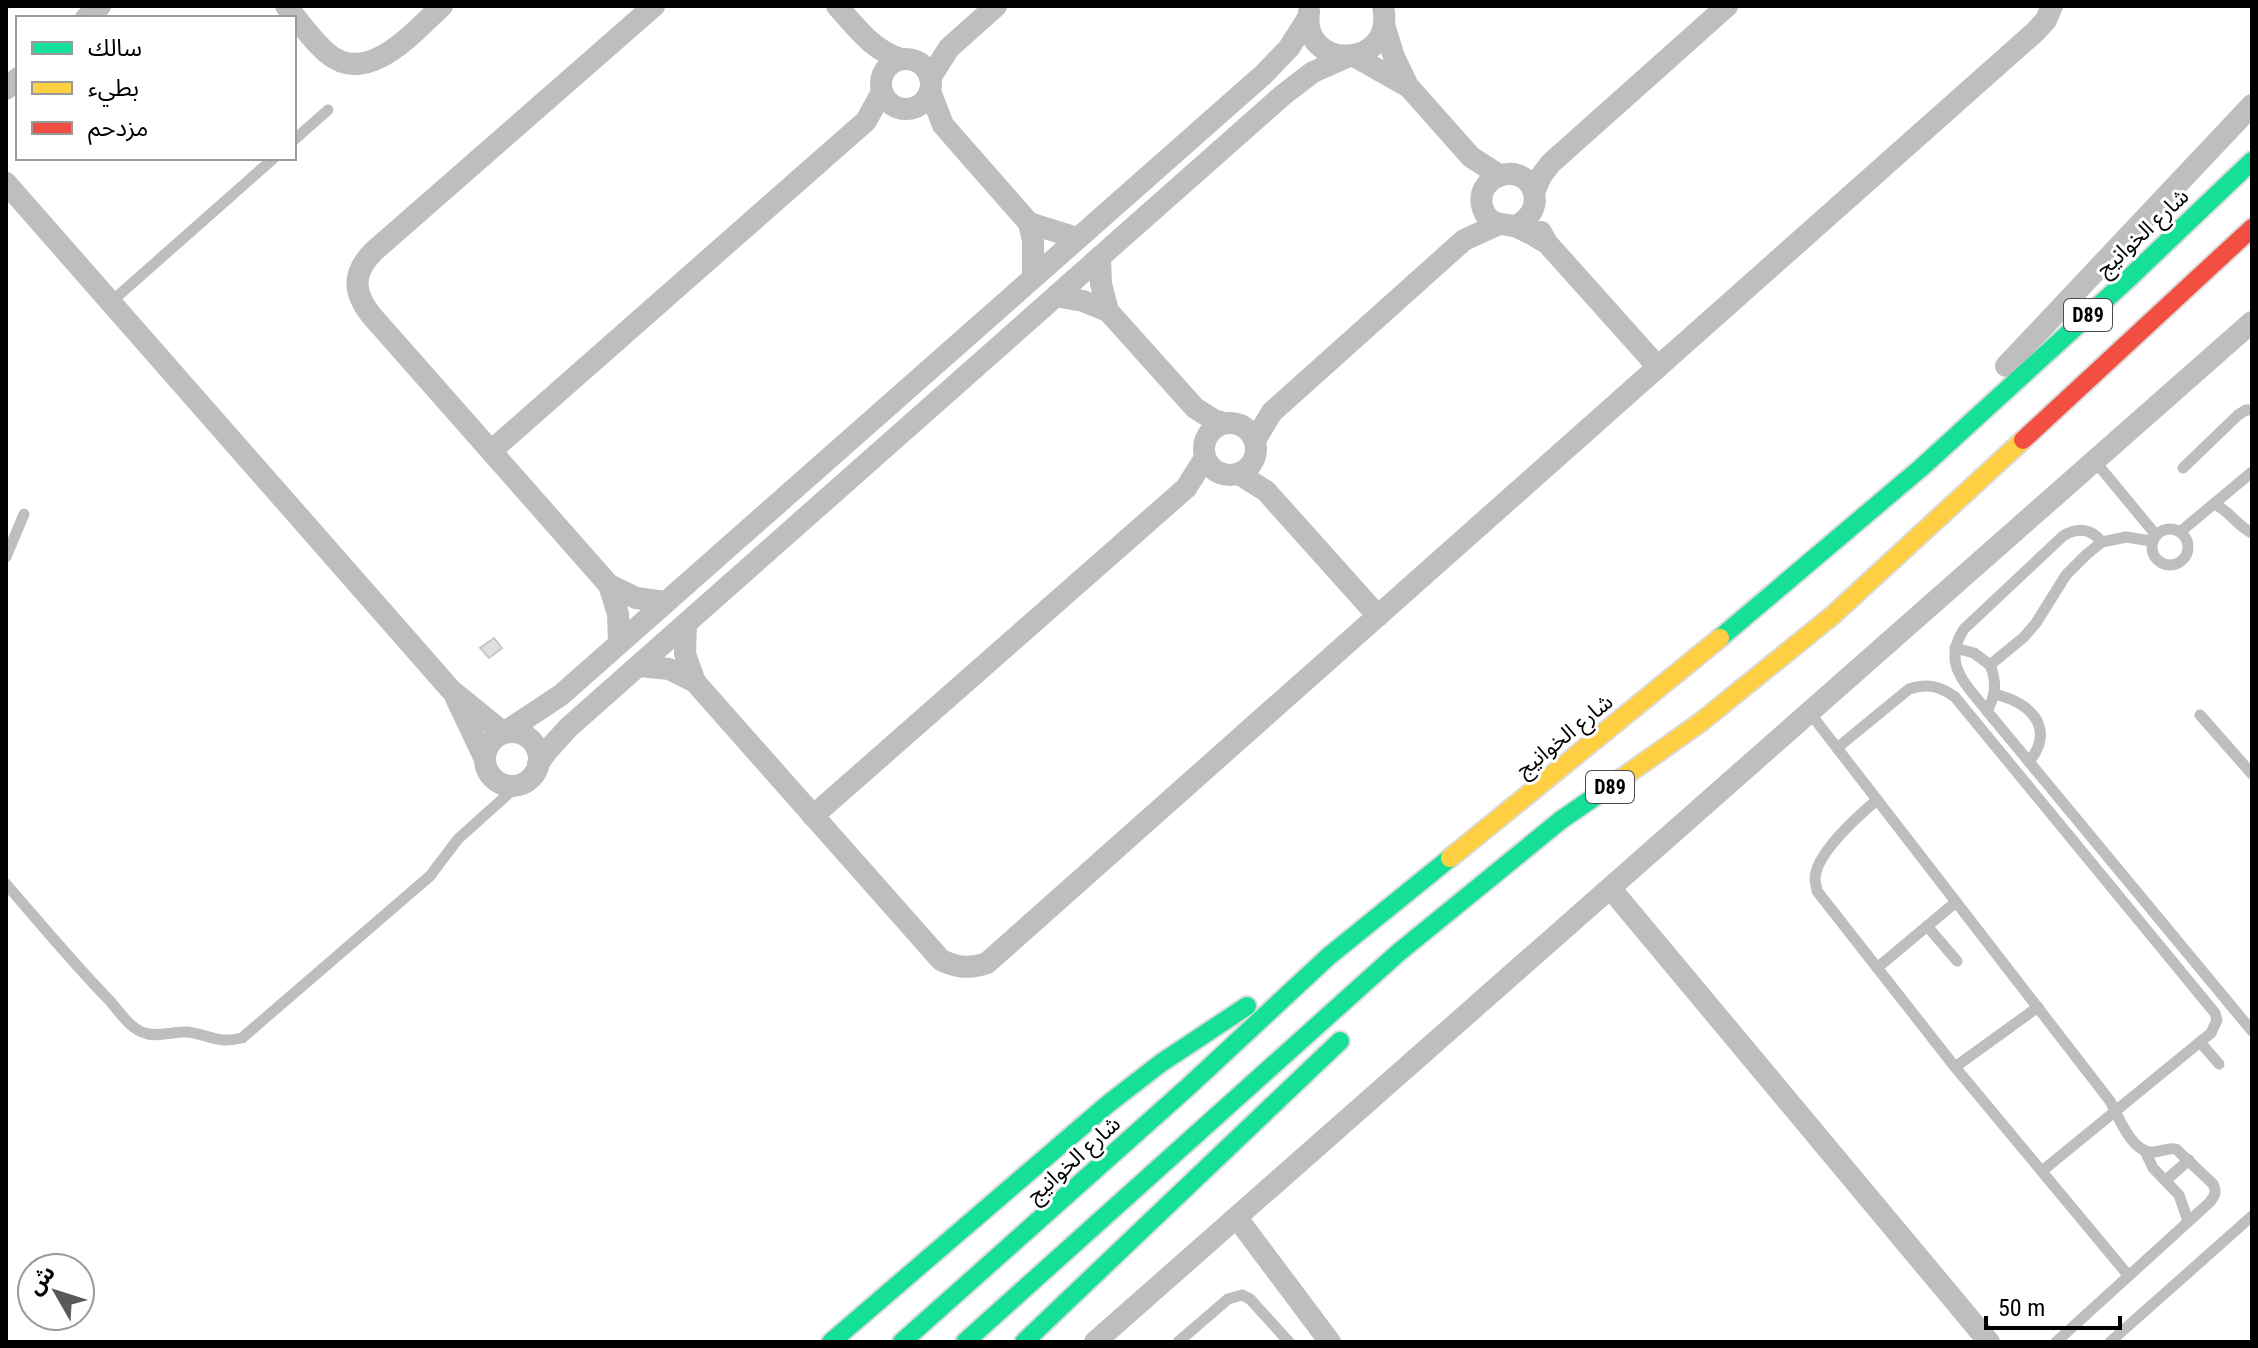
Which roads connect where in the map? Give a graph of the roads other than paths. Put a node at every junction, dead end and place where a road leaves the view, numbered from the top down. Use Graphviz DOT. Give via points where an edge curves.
graph roads {
  1 [pos="442,6"];
  2 [pos="654,6"];
  3 [pos="837,6"];
  4 [pos="996,6"];
  5 [pos="1727,6"];
  6 [pos="2052,6"];
  7 [pos="1309,11"];
  8 [pos="1385,13"];
  9 [pos="296,17"];
  10 [pos="872,45"];
  11 [pos="949,48"];
  12 [pos="1350,56"];
  13 [pos="907,60"];
  14 [pos="882,83"];
  15 [pos="930,85"];
  16 [pos="1408,86"];
  17 [pos="2252,105"];
  18 [pos="905,109"];
  19 [pos="328,110"];
  20 [pos="866,121"];
  21 [pos="943,125"];
  22 [pos="296,138"];
  23 [pos="272,160"];
  24 [pos="2252,161"];
  25 [pos="6,183"];
  26 [pos="1508,200"];
  27 [pos="1029,223"];
  28 [pos="2252,228"];
  29 [pos="1077,238"];
  30 [pos="1100,257"];
  31 [pos="1033,277"];
  32 [pos="1056,296"];
  33 [pos="111,302"];
  34 [pos="1108,311"];
  35 [pos="2252,322"];
  36 [pos="1658,367"];
  37 [pos="2252,410"];
  38 [pos="1230,449"];
  39 [pos="491,451"];
  40 [pos="2094,460"];
  41 [pos="1922,467"];
  42 [pos="2183,468"];
  43 [pos="2252,472"];
  44 [pos="2214,504"];
  45 [pos="24,514"];
  46 [pos="2180,532"];
  47 [pos="2252,533"];
  48 [pos="2154,538"];
  49 [pos="2102,542"];
  50 [pos="6,557"];
  51 [pos="609,585"];
  52 [pos="665,602"];
  53 [pos="1378,616"];
  54 [pos="686,625"];
  55 [pos="619,643"];
  56 [pos="1955,648"];
  57 [pos="1990,665"];
  58 [pos="640,666"];
  59 [pos="695,682"];
  60 [pos="451,690"];
  61 [pos="1994,694"];
  62 [pos="1987,711"];
  63 [pos="1810,713"];
  64 [pos="2200,715"];
  65 [pos="505,732"];
  66 [pos="1837,748"];
  67 [pos="484,757"];
  68 [pos="2029,762"];
  69 [pos="538,764"];
  70 [pos="2252,774"];
  71 [pos="517,786"];
  72 [pos="1877,800"];
  73 [pos="813,816"];
  74 [pos="1561,820"];
  75 [pos="1518,878"];
  76 [pos="6,884"];
  77 [pos="1611,889"];
  78 [pos="1956,902"];
  79 [pos="1927,926"];
  80 [pos="1329,956"];
  81 [pos="1957,961"];
  82 [pos="1877,968"];
  83 [pos="2038,1007"];
  84 [pos="2252,1031"];
  85 [pos="1348,1033"];
  86 [pos="2200,1042"];
  87 [pos="2219,1064"];
  88 [pos="1955,1067"];
  89 [pos="2116,1112"];
  90 [pos="2145,1151"];
  91 [pos="2189,1160"];
  92 [pos="2042,1171"];
  93 [pos="2166,1180"];
  94 [pos="2252,1216"];
  95 [pos="1237,1218"];
  96 [pos="2188,1221"];
  97 [pos="2128,1275"];
  98 [pos="831,1342"];
  99 [pos="902,1342"];
  100 [pos="965,1342"];
  101 [pos="1024,1342"];
  102 [pos="1095,1342"];
  103 [pos="1178,1342"];
  104 [pos="1289,1342"];
  105 [pos="1330,1342"];
  106 [pos="1989,1342"];
  107 [pos="2056,1342"];
  108 [pos="2110,1342"];
  1 -- 9 [label="street" via="392,50 361,65 328,54"];
  2 -- 39 [label="street" via="374,251 358,275 362,303"];
  3 -- 10 [label="street"];
  4 -- 11 [label="street"];
  5 -- 26 [label="street"];
  6 -- 36 [label="street" via="2035,32"];
  7 -- 12 [label="street" via="1311,33 1319,45 1332,54"];
  7 -- 29 [label="street" via="1289,48 1264,74"];
  8 -- 12 [label="street" via="1377,42"];
  8 -- 16 [label="street" via="1394,57"];
  10 -- 13 [label="street"];
  10 -- 14 [label="street"];
  11 -- 13 [label="street"];
  11 -- 15 [label="street"];
  12 -- 16 [label="street"];
  12 -- 30 [label="street" via="1298,83"];
  13 -- 14 [label="street" via="890,65"];
  13 -- 15 [label="street" via="923,66"];
  14 -- 18 [label="street" via="888,103"];
  14 -- 20 [label="street"];
  15 -- 18 [label="street" via="922,104"];
  15 -- 21 [label="street"];
  16 -- 26 [label="street"];
  17 -- 41 [label="street" via="1958,415"];
  18 -- 20 [label="street"];
  18 -- 21 [label="street"];
  19 -- 22 [label="lane"];
  20 -- 39 [label="street"];
  21 -- 27 [label="street"];
  23 -- 33 [label="lane"];
  24 -- 41 [label="highway, شارع الخوانيج / D89"];
  25 -- 33 [label="street"];
  26 -- 36 [label="street"];
  26 -- 38 [label="street"];
  27 -- 29 [label="street"];
  27 -- 31 [label="street"];
  28 -- 74 [label="highway, D89" via="1833,615 1701,722"];
  29 -- 31 [label="street"];
  30 -- 32 [label="street"];
  30 -- 34 [label="street"];
  31 -- 52 [label="street"];
  32 -- 34 [label="street"];
  32 -- 54 [label="street"];
  33 -- 60 [label="street"];
  34 -- 38 [label="street"];
  35 -- 40 [label="street"];
  36 -- 53 [label="street"];
  37 -- 42 [label="lane" via="2238,415"];
  38 -- 53 [label="street"];
  38 -- 73 [label="street"];
  39 -- 51 [label="street"];
  40 -- 48 [label="lane"];
  40 -- 63 [label="street"];
  41 -- 80 [label="highway, شارع الخوانيج / D89" via="1663,686"];
  43 -- 44 [label="lane"];
  44 -- 46 [label="lane"];
  44 -- 47 [label="lane"];
  45 -- 50 [label="lane"];
  46 -- 48 [label="lane" via="2168,529"];
  46 -- 48 [label="lane" via="2188,550 2175,565 2156,560"];
  48 -- 49 [label="lane"];
  49 -- 56 [label="lane" via="2079,529 2063,536 1964,629"];
  49 -- 57 [label="lane" via="2066,575 2024,637"];
  51 -- 52 [label="street" via="636,598"];
  51 -- 55 [label="street"];
  52 -- 55 [label="street"];
  53 -- 73 [label="street" via="987,963 956,967 941,960"];
  54 -- 58 [label="street"];
  54 -- 59 [label="street" via="685,654"];
  55 -- 65 [label="street" via="561,695"];
  56 -- 57 [label="lane"];
  56 -- 62 [label="lane" via="1960,677"];
  57 -- 61 [label="lane"];
  58 -- 59 [label="street" via="669,669"];
  58 -- 69 [label="street" via="569,727"];
  59 -- 73 [label="street"];
  60 -- 65 [label="street"];
  60 -- 67 [label="street"];
  61 -- 62 [label="lane"];
  61 -- 68 [label="lane" via="2017,701 2036,718 2040,744"];
  62 -- 68 [label="lane"];
  63 -- 66 [label="lane"];
  63 -- 77 [label="street"];
  64 -- 70 [label="lane"];
  65 -- 67 [label="street" via="490,742"];
  65 -- 69 [label="street" via="534,743"];
  66 -- 72 [label="lane"];
  66 -- 86 [label="lane" via="1909,689 1933,686 1955,697 2215,1013 2215,1027"];
  67 -- 71 [label="street" via="490,776"];
  68 -- 84 [label="lane"];
  69 -- 71 [label="street" via="534,774"];
  71 -- 76 [label="lane" via="458,839 430,876 242,1038 229,1041 137,1030"];
  72 -- 78 [label="lane"];
  72 -- 82 [label="lane" via="1838,836 1815,880 1817,891"];
  74 -- 75 [label="highway"];
  74 -- 100 [label="highway, D89" via="1398,953"];
  77 -- 95 [label="street"];
  77 -- 106 [label="street"];
  78 -- 79 [label="lane"];
  78 -- 83 [label="lane"];
  79 -- 81 [label="lane"];
  79 -- 82 [label="lane"];
  80 -- 98 [label="highway" via="1216,1026 1108,1104"];
  80 -- 99 [label="highway, شارع الخوانيج / D89"];
  82 -- 88 [label="lane"];
  83 -- 88 [label="lane"];
  83 -- 89 [label="lane"];
  85 -- 101 [label="highway"];
  86 -- 87 [label="lane"];
  86 -- 89 [label="lane"];
  88 -- 92 [label="lane"];
  89 -- 90 [label="lane"];
  89 -- 92 [label="lane"];
  90 -- 91 [label="lane" via="2172,1148"];
  90 -- 93 [label="lane"];
  91 -- 93 [label="lane"];
  91 -- 96 [label="lane" via="2216,1191"];
  92 -- 97 [label="lane"];
  93 -- 96 [label="lane" via="2179,1195"];
  94 -- 108 [label="lane"];
  95 -- 102 [label="street"];
  95 -- 105 [label="street"];
  96 -- 97 [label="lane"];
  97 -- 107 [label="lane"];
  103 -- 104 [label="lane" via="1228,1299 1242,1295"];
}
